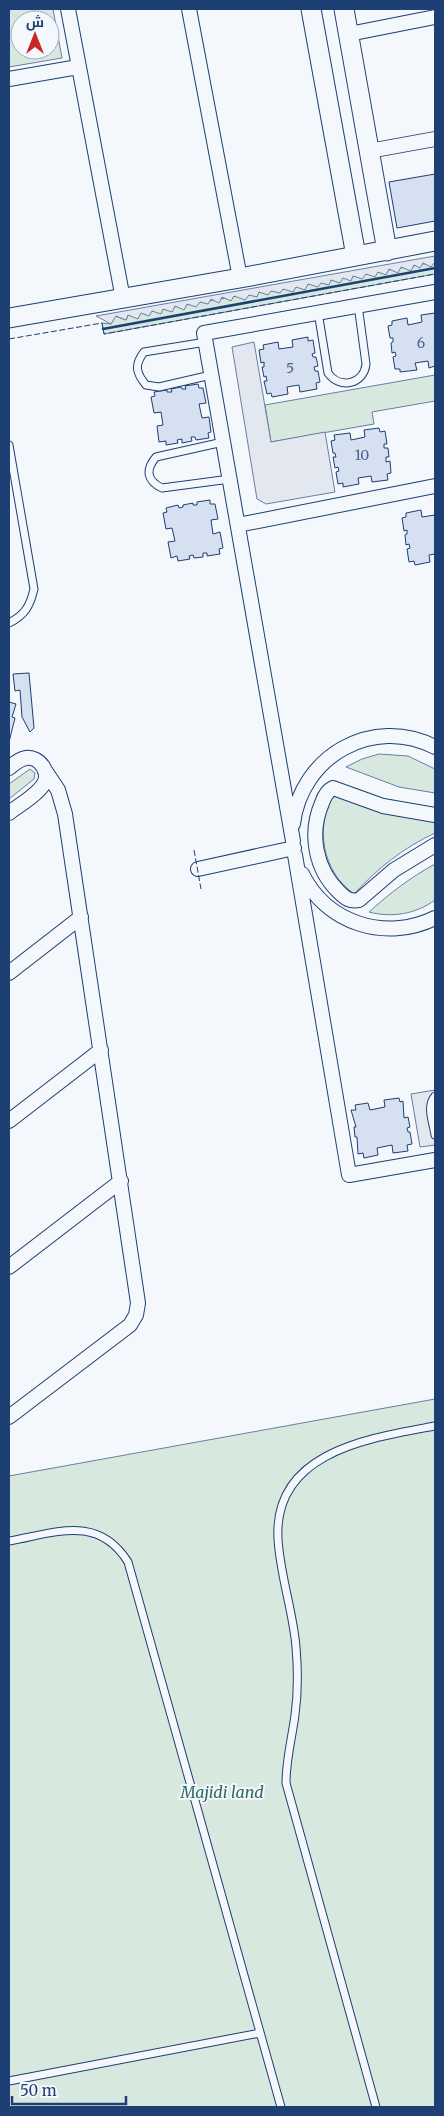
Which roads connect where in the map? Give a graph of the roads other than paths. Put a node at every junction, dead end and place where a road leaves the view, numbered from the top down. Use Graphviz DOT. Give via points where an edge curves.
graph roads {
  1 [pos="68,9"];
  2 [pos="189,9"];
  3 [pos="311,9"];
  4 [pos="344,9"];
  5 [pos="435,17"];
  6 [pos="349,34"];
  7 [pos="78,67"];
  8 [pos="9,79"];
  9 [pos="435,139"];
  10 [pos="369,151"];
  11 [pos="435,241"];
  12 [pos="387,250"];
  13 [pos="356,256"];
  14 [pos="240,278"];
  15 [pos="435,292"];
  16 [pos="123,299"];
  17 [pos="358,305"];
  18 [pos="318,312"];
  19 [pos="9,318"];
  20 [pos="206,342"];
  21 [pos="211,375"];
  22 [pos="223,442"];
  23 [pos="9,445"];
  24 [pos="230,479"];
  25 [pos="435,486"];
  26 [pos="238,525"];
  27 [pos="9,623"];
  28 [pos="435,747"];
  29 [pos="9,768"];
  30 [pos="44,769"];
  31 [pos="9,813"];
  32 [pos="435,815"];
  33 [pos="435,845"];
  34 [pos="294,848"];
  35 [pos="198,869"];
  36 [pos="82,917"];
  37 [pos="435,918"];
  38 [pos="9,973"];
  39 [pos="101,1050"];
  40 [pos="435,1096"];
  41 [pos="9,1121"];
  42 [pos="435,1135"];
  43 [pos="435,1160"];
  44 [pos="121,1181"];
  45 [pos="9,1267"];
  46 [pos="9,1417"];
  47 [pos="435,1426"];
  48 [pos="9,1541"];
  49 [pos="260,2033"];
  50 [pos="9,2082"];
  51 [pos="281,2107"];
  52 [pos="376,2107"];
  1 -- 7 [label="street"];
  2 -- 14 [label="street"];
  3 -- 13 [label="street"];
  4 -- 6 [label="street"];
  5 -- 6 [label="street"];
  6 -- 10 [label="street"];
  7 -- 8 [label="street"];
  7 -- 16 [label="street"];
  9 -- 10 [label="street"];
  10 -- 12 [label="street"];
  11 -- 12 [label="street"];
  12 -- 13 [label="street"];
  13 -- 14 [label="street"];
  14 -- 16 [label="street"];
  15 -- 17 [label="street"];
  16 -- 19 [label="street"];
  17 -- 18 [label="street"];
  17 -- 18 [label="lane" via="366,364 360,379 352,382 340,383 328,373"];
  18 -- 20 [label="street" via="204,333"];
  20 -- 21 [label="street"];
  20 -- 21 [label="lane" via="144,352 136,362 137,375 146,386 159,387"];
  21 -- 22 [label="street"];
  22 -- 24 [label="street"];
  22 -- 24 [label="lane" via="156,458 149,470 149,478 162,488"];
  23 -- 27 [label="lane" via="34,589 22,616"];
  24 -- 26 [label="street"];
  25 -- 26 [label="street"];
  26 -- 34 [label="street"];
  28 -- 34 [label="street" via="409,737 387,735 359,740 339,750 317,768 301,792 294,813"];
  29 -- 30 [label="street" via="19,760 31,758"];
  30 -- 31 [label="street" via="43,786"];
  30 -- 36 [label="street" via="63,802"];
  32 -- 33 [label="street" via="383,806 333,788 322,802 315,830 318,858 326,876 349,900 354,901 394,870"];
  34 -- 35 [label="street"];
  34 -- 37 [label="street" via="305,880 317,896 349,920 375,928 395,929"];
  34 -- 43 [label="street" via="349,1175"];
  36 -- 38 [label="street"];
  36 -- 39 [label="street"];
  39 -- 41 [label="street"];
  39 -- 44 [label="street"];
  40 -- 42 [label="lane" via="430,1108"];
  44 -- 45 [label="street"];
  44 -- 46 [label="street" via="138,1297 136,1315 125,1329"];
  47 -- 52 [label="lane" via="363,1440 317,1461 290,1490 282,1506 277,1529 294,1626 297,1674 286,1783"];
  48 -- 49 [label="lane" via="62,1531 88,1530 109,1540 121,1550 128,1562"];
  49 -- 50 [label="lane"];
  49 -- 51 [label="lane"];
}
